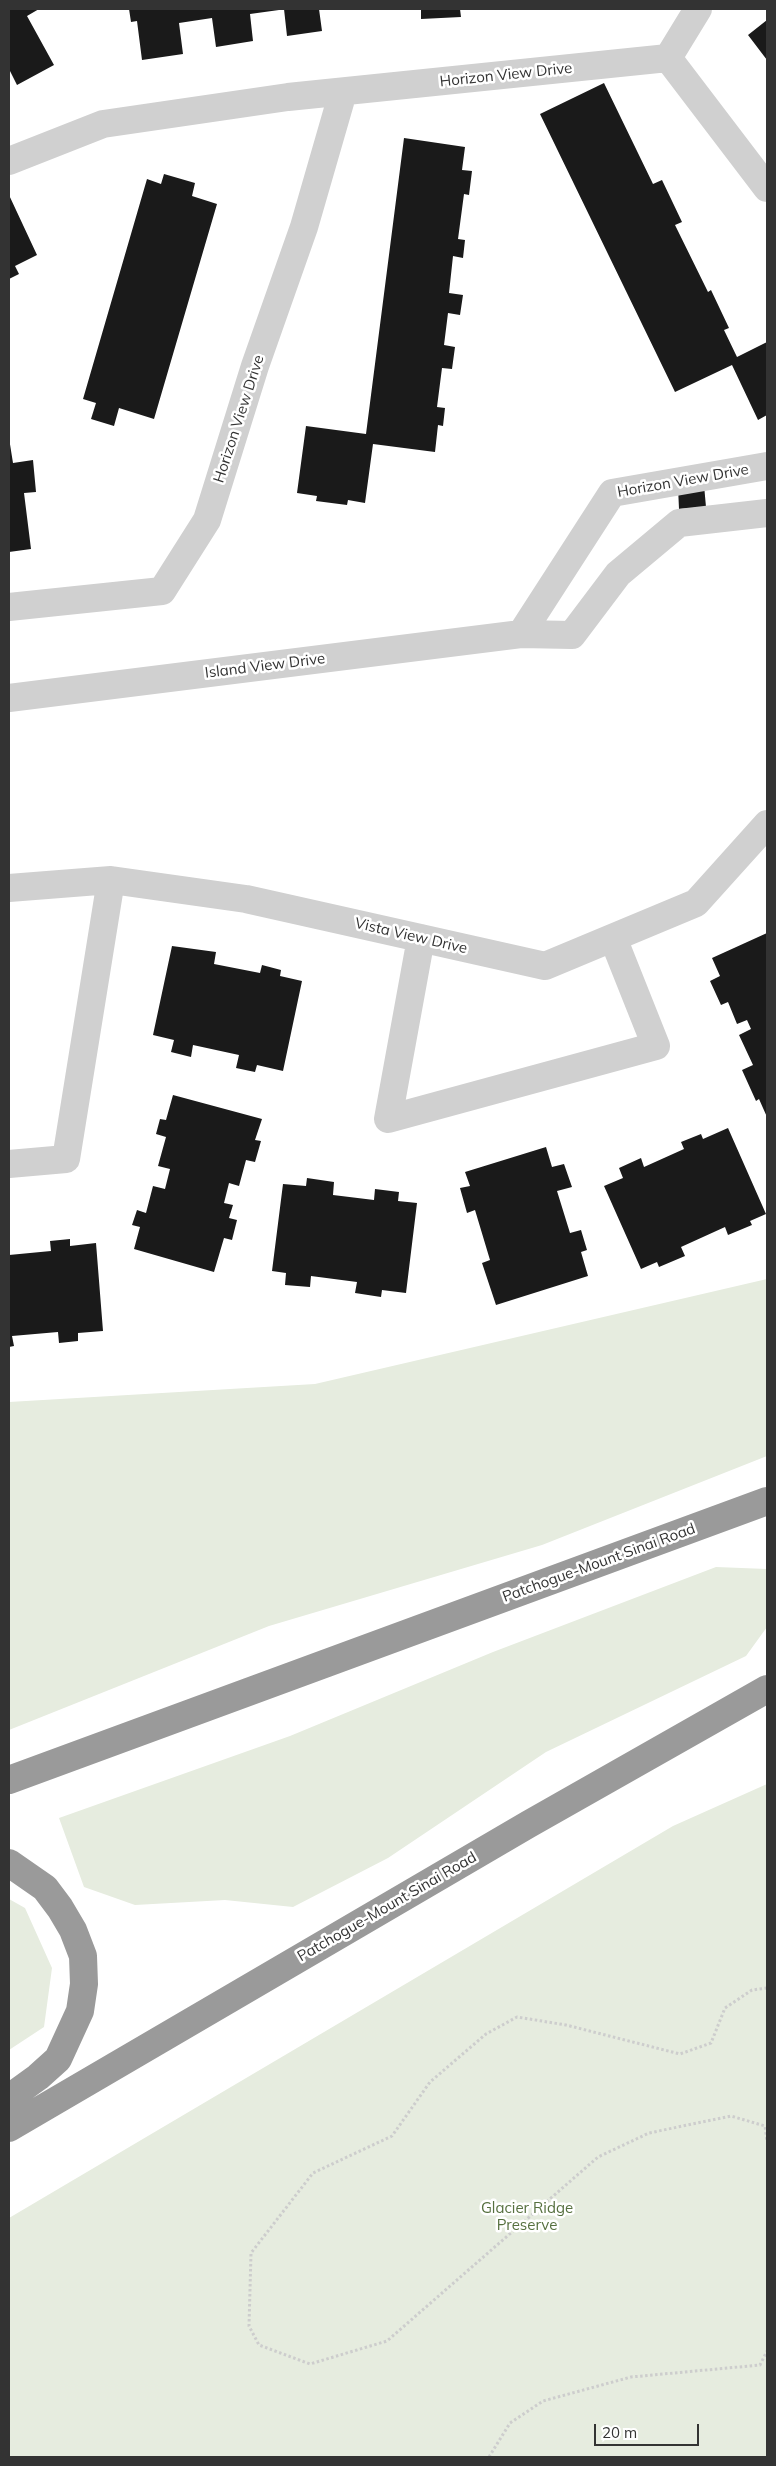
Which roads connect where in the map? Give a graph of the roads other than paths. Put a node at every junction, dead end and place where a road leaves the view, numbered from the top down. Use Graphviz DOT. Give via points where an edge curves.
graph roads {
  1 [pos="698,9"];
  2 [pos="668,58"];
  3 [pos="343,92"];
  4 [pos="9,161"];
  5 [pos="767,188"];
  6 [pos="767,466"];
  7 [pos="767,513"];
  8 [pos="9,607"];
  9 [pos="521,634"];
  10 [pos="9,698"];
  11 [pos="767,824"];
  12 [pos="111,880"];
  13 [pos="9,888"];
  14 [pos="421,938"];
  15 [pos="613,938"];
  16 [pos="9,1164"];
  17 [pos="767,1501"];
  18 [pos="767,1689"];
  19 [pos="9,1780"];
  20 [pos="9,1863"];
  21 [pos="9,2098"];
  22 [pos="9,2128"];
  1 -- 2 [label="street"];
  2 -- 3 [label="street, Horizon View Drive"];
  2 -- 5 [label="street"];
  3 -- 4 [label="street, Horizon View Drive" via="103,124"];
  3 -- 8 [label="street, Horizon View Drive" via="304,227 255,366 207,520 162,591"];
  6 -- 9 [label="street, Horizon View Drive" via="612,493"];
  7 -- 9 [label="street" via="680,524 618,574 572,635"];
  9 -- 10 [label="street, Island View Drive"];
  11 -- 15 [label="street, Vista View Drive" via="696,903"];
  12 -- 13 [label="street, Vista View Drive"];
  12 -- 14 [label="street, Vista View Drive" via="246,899"];
  12 -- 16 [label="street" via="66,1159"];
  14 -- 15 [label="street, Vista View Drive" via="545,966"];
  14 -- 15 [label="street" via="388,1119 656,1046"];
  17 -- 19 [label="highway, Patchogue-Mount Sinai Road"];
  18 -- 22 [label="highway, Patchogue-Mount Sinai Road"];
  20 -- 21 [label="highway" via="45,1888 74,1930 83,1956 84,1984 80,2011 58,2059"];
}
